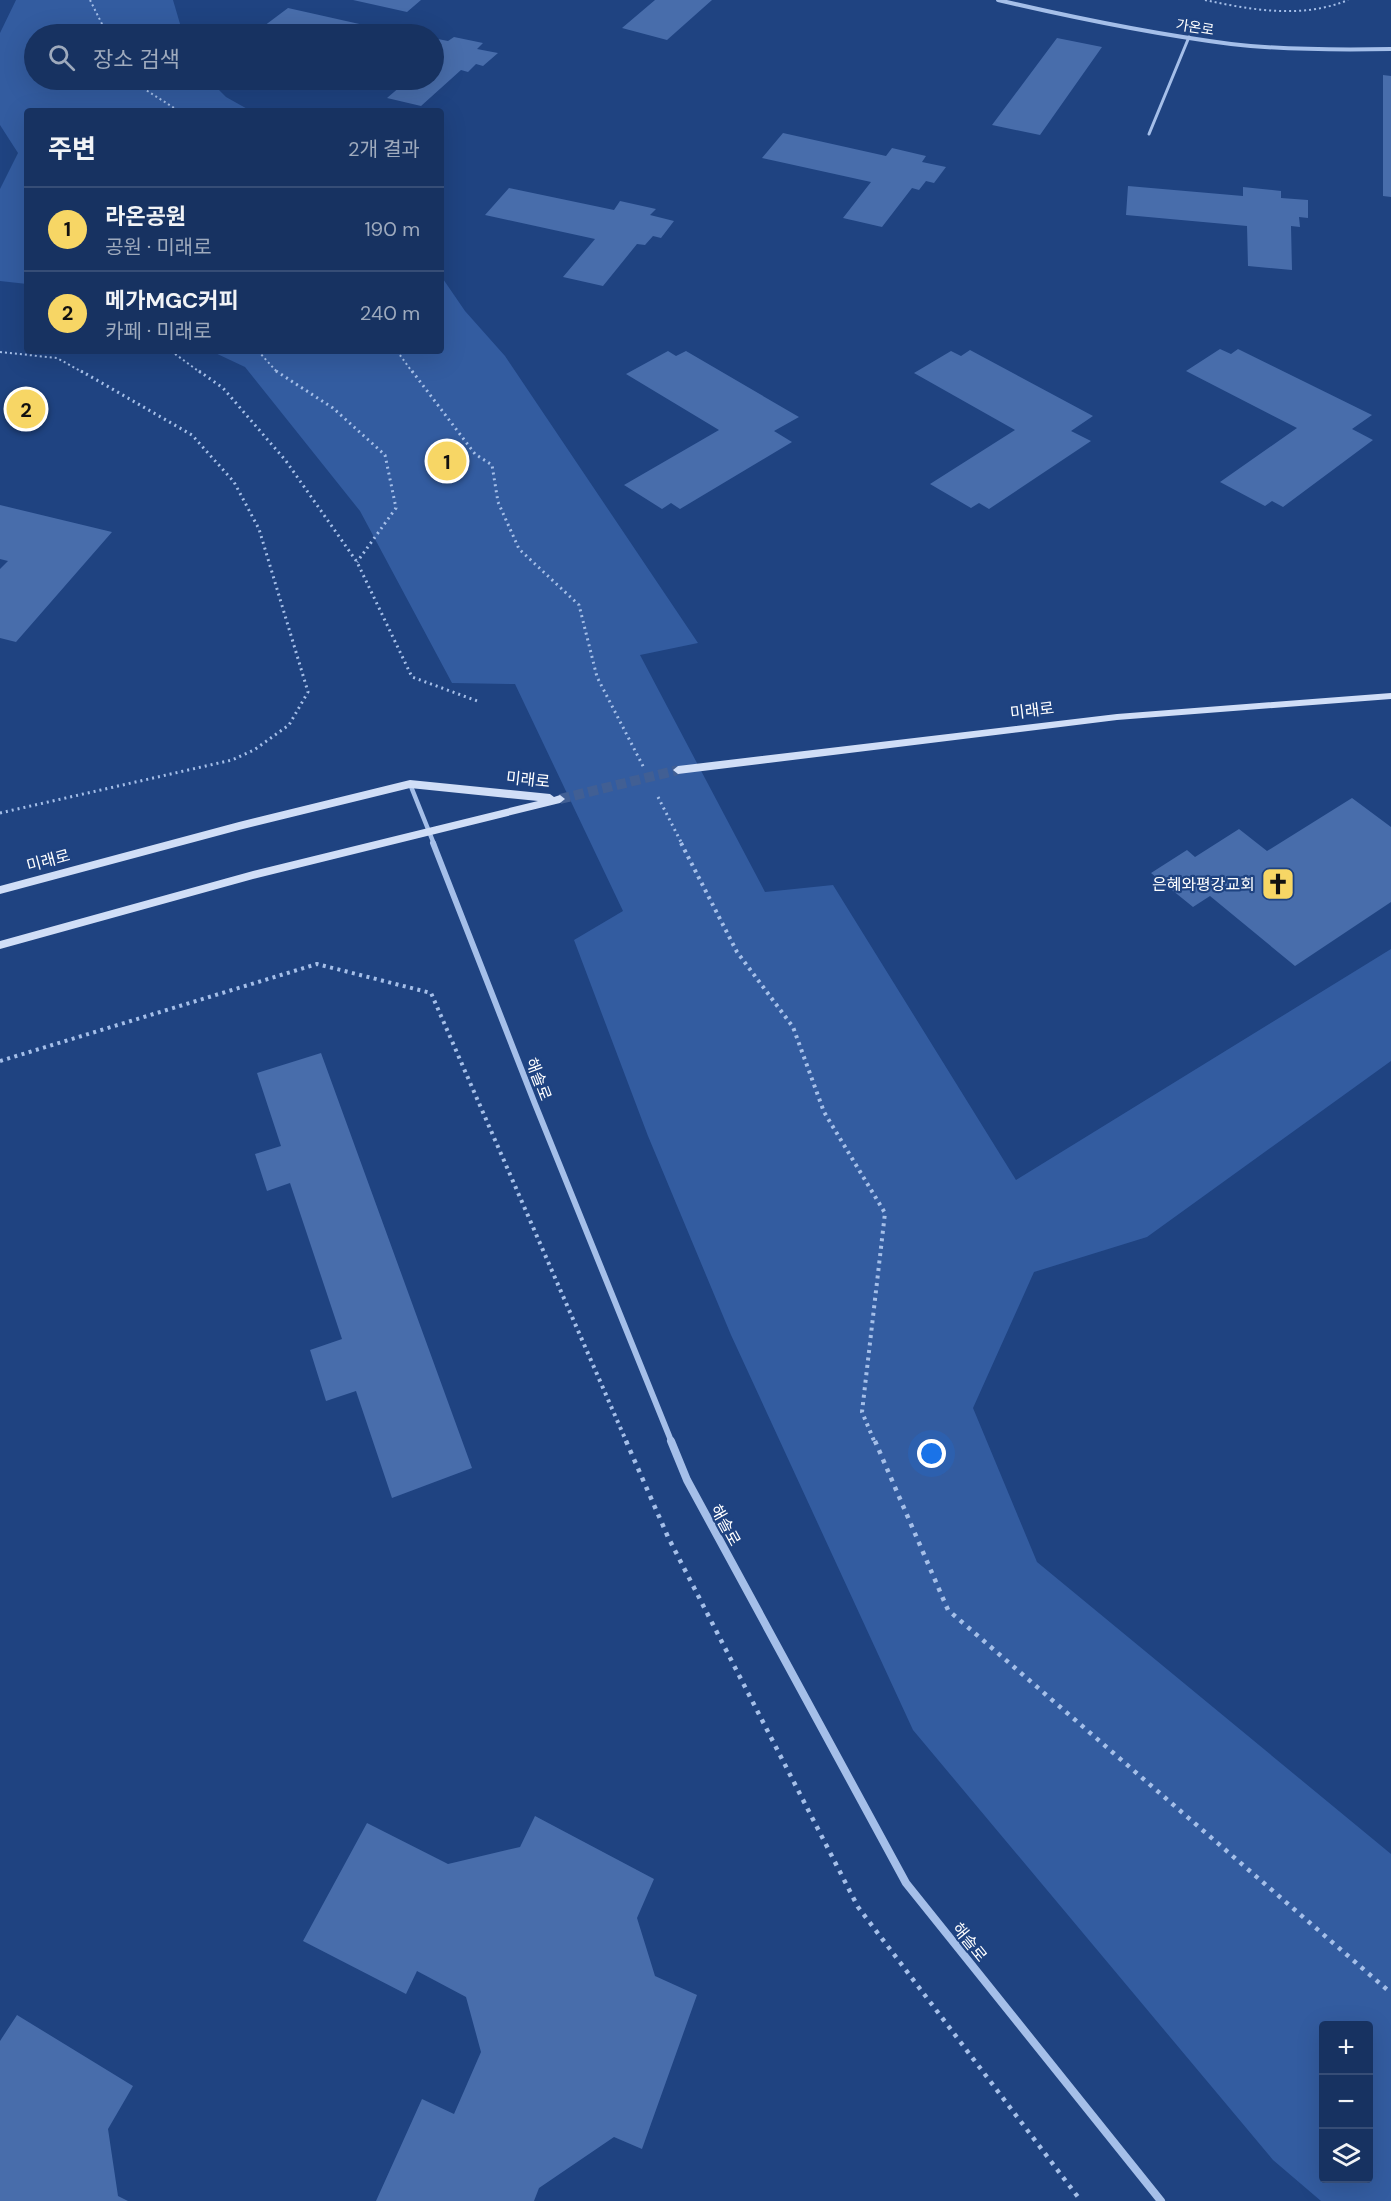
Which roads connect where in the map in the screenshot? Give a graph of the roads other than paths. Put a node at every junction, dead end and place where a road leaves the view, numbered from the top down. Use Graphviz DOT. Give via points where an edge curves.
graph roads {
  1 [pos="998,0"];
  2 [pos="1189,37"];
  3 [pos="1391,49"];
  4 [pos="1149,134"];
  5 [pos="1391,696"];
  6 [pos="678,770"];
  7 [pos="410,784"];
  8 [pos="429,832"];
  9 [pos="0,890"];
  10 [pos="0,945"];
  11 [pos="1161,2201"];
  1 -- 2 [label="street, 가온로" via="1078,19"];
  2 -- 3 [label="street, 가온로" via="1314,50"];
  2 -- 4 [label="lane"];
  5 -- 6 [label="main road, 미래로" via="1116,717"];
  7 -- 8 [label="street, 해솔로"];
  7 -- 8 [label="main road, 미래로" via="560,799"];
  7 -- 9 [label="main road, 미래로"];
  8 -- 10 [label="main road, 미래로" via="253,875"];
  8 -- 11 [label="street, 해솔로" via="687,1480 906,1883"];
}
